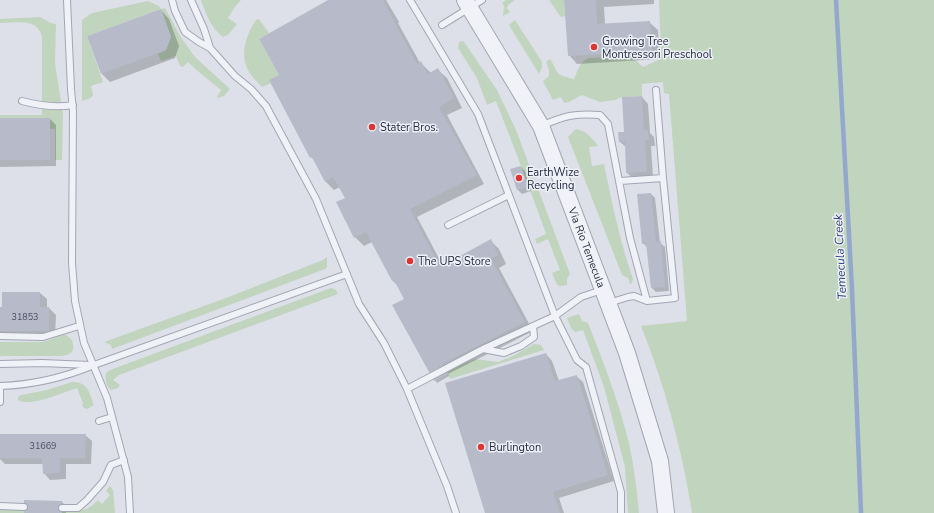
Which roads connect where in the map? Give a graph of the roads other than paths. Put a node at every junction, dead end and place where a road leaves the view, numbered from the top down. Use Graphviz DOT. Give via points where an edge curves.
graph roads {
  1 [pos="67,0"];
  2 [pos="172,0"];
  3 [pos="191,0"];
  4 [pos="410,0"];
  5 [pos="472,3"];
  6 [pos="442,25"];
  7 [pos="210,48"];
  8 [pos="656,90"];
  9 [pos="22,101"];
  10 [pos="73,105"];
  11 [pos="541,126"];
  12 [pos="662,178"];
  13 [pos="620,181"];
  14 [pos="509,195"];
  15 [pos="448,225"];
  16 [pos="346,274"];
  17 [pos="606,296"];
  18 [pos="647,301"];
  19 [pos="555,316"];
  20 [pos="79,326"];
  21 [pos="533,326"];
  22 [pos="0,336"];
  23 [pos="484,349"];
  24 [pos="0,364"];
  25 [pos="94,365"];
  26 [pos="0,386"];
  27 [pos="407,389"];
  28 [pos="0,402"];
  29 [pos="112,417"];
  30 [pos="99,421"];
  31 [pos="124,460"];
  32 [pos="0,506"];
  33 [pos="24,507"];
  34 [pos="62,508"];
  35 [pos="130,513"];
  36 [pos="456,513"];
  37 [pos="621,513"];
  38 [pos="666,513"];
  1 -- 10 [label="lane"];
  2 -- 7 [label="lane" via="185,32"];
  3 -- 7 [label="lane"];
  4 -- 14 [label="lane" via="478,114"];
  5 -- 6 [label="lane"];
  5 -- 11 [label="street, Via Rio Temecula"];
  7 -- 16 [label="lane" via="266,106 316,199"];
  8 -- 12 [label="lane"];
  9 -- 10 [label="lane" via="42,106"];
  10 -- 20 [label="lane" via="72,263 74,301"];
  11 -- 13 [label="lane" via="570,114 600,115 608,124"];
  11 -- 17 [label="street, Via Rio Temecula"];
  12 -- 13 [label="lane"];
  12 -- 18 [label="lane" via="675,298"];
  13 -- 18 [label="lane" via="630,238"];
  14 -- 15 [label="lane"];
  14 -- 19 [label="lane"];
  16 -- 25 [label="lane"];
  16 -- 27 [label="lane" via="359,304 384,343"];
  17 -- 18 [label="lane" via="634,296"];
  17 -- 19 [label="lane" via="581,298"];
  17 -- 38 [label="street, Via Rio Temecula" via="660,461"];
  19 -- 21 [label="lane"];
  19 -- 37 [label="lane" via="578,360 586,367 621,492"];
  20 -- 22 [label="lane" via="43,336"];
  20 -- 25 [label="lane"];
  21 -- 23 [label="lane"];
  21 -- 23 [label="lane" via="534,337 521,346 504,353"];
  23 -- 27 [label="lane"];
  24 -- 25 [label="lane"];
  25 -- 26 [label="lane" via="44,381"];
  25 -- 29 [label="lane"];
  26 -- 28 [label="lane"];
  27 -- 36 [label="lane"];
  29 -- 30 [label="lane"];
  29 -- 31 [label="lane"];
  31 -- 34 [label="lane" via="111,464 103,482 78,508"];
  31 -- 35 [label="lane" via="128,476"];
  32 -- 33 [label="lane"];
}
